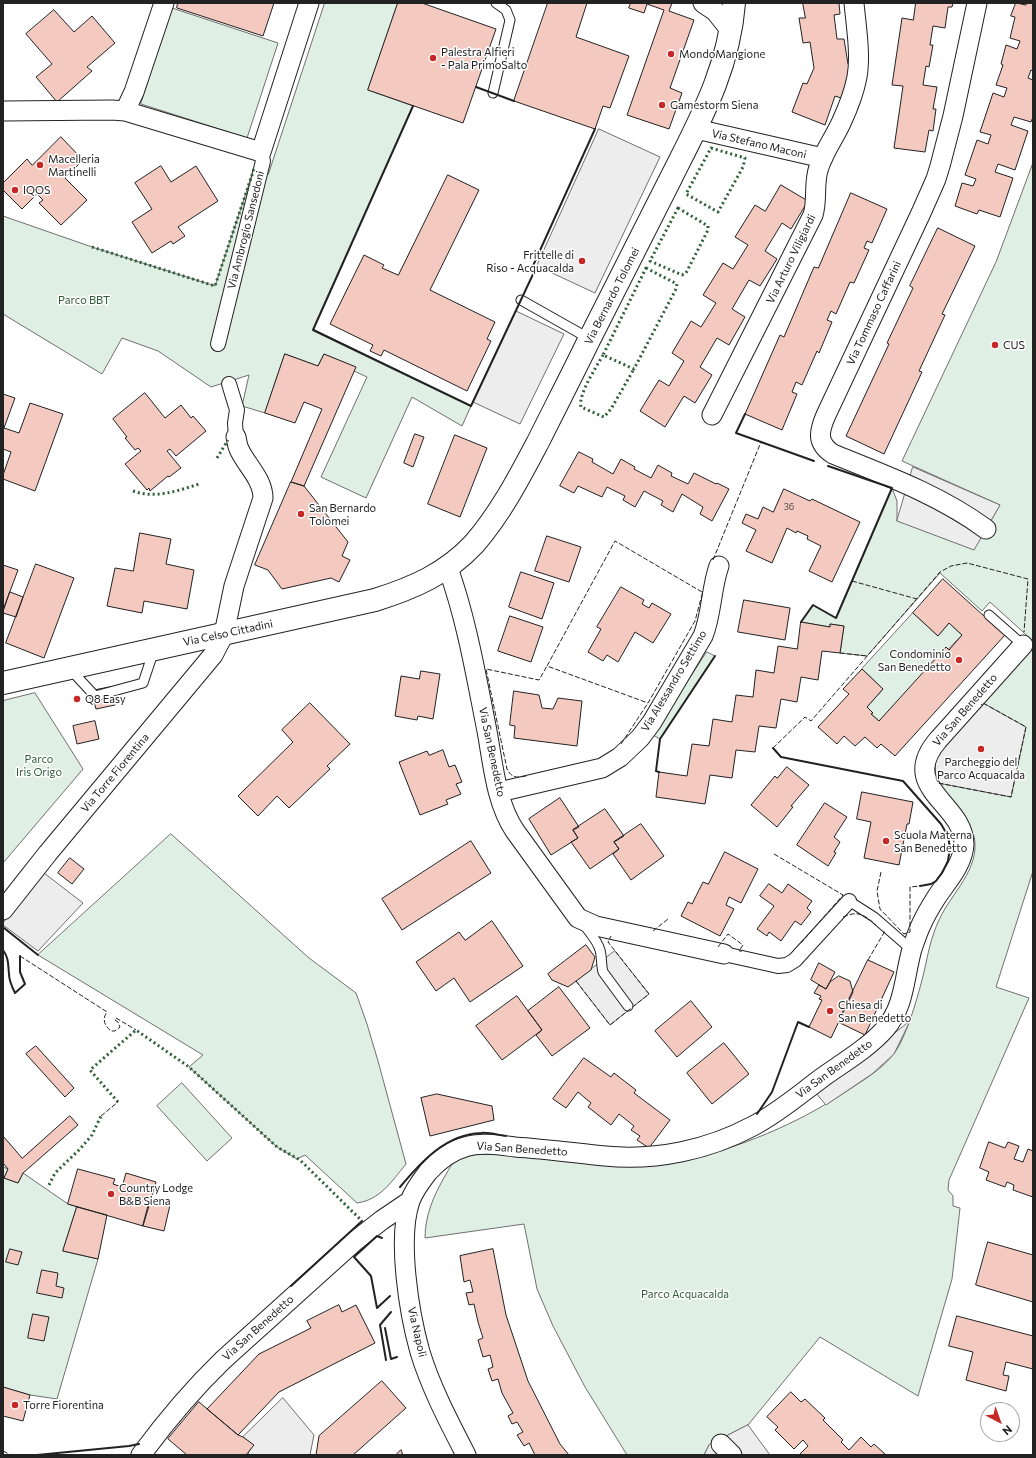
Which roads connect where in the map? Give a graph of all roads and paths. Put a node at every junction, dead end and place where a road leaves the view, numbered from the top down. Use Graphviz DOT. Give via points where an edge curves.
graph roads {
  1 [pos="309,3"];
  2 [pos="496,3"];
  3 [pos="703,3"];
  4 [pos="734,3"];
  5 [pos="854,3"];
  6 [pos="977,3"];
  7 [pos="160,4"];
  8 [pos="730,31"];
  9 [pos="493,93"];
  10 [pos="3,111"];
  11 [pos="125,111"];
  12 [pos="696,129"];
  13 [pos="261,152"];
  14 [pos="823,158"];
  15 [pos="521,300"];
  16 [pos="590,339"];
  17 [pos="218,344"];
  18 [pos="229,384"];
  19 [pos="712,415"];
  20 [pos="236,437"];
  21 [pos="986,529"];
  22 [pos="718,566"];
  23 [pos="448,568"];
  24 [pos="989,615"];
  25 [pos="224,634"];
  26 [pos="1023,645"];
  27 [pos="154,650"];
  28 [pos="70,669"];
  29 [pos="3,683"];
  30 [pos="499,792"];
  31 [pos="849,901"];
  32 [pos="3,910"];
  33 [pos="578,918"];
  34 [pos="912,950"];
  35 [pos="724,954"];
  36 [pos="628,1006"];
  37 [pos="410,1201"];
  38 [pos="141,1455"];
  39 [pos="466,1455"];
  1 -- 13 [label="street, Via Ambrogio Sansedoni"];
  2 -- 9 [label="lane" via="506,10 510,20"];
  3 -- 8 [label="street" via="715,11"];
  4 -- 8 [label="street, Via Bernardo Tolomei"];
  5 -- 14 [label="street, Via Arturo Viligiardi" via="858,76 849,106"];
  6 -- 21 [label="street, Via Tommaso Caffarini" via="940,166 930,178 921,213 824,419 821,439 824,447 833,454 897,480 946,504"];
  7 -- 11 [label="street" via="134,92"];
  8 -- 12 [label="street, Via Bernardo Tolomei" via="718,80"];
  10 -- 11 [label="street"];
  11 -- 13 [label="street"];
  12 -- 14 [label="street, Via Stefano Maconi"];
  12 -- 16 [label="street, Via Bernardo Tolomei"];
  13 -- 17 [label="street, Via Ambrogio Sansedoni" via="263,161"];
  14 -- 19 [label="street, Via Arturo Viligiardi" via="816,179 813,215"];
  15 -- 16 [label="lane"];
  16 -- 23 [label="street, Via Bernardo Tolomei" via="528,461 503,504 483,533"];
  18 -- 20 [label="street" via="237,410"];
  20 -- 25 [label="street" via="240,451 261,486 263,498 236,582"];
  22 -- 30 [label="street, Via Alessandro Settimo" via="703,636 652,722 634,745 614,762 602,768"];
  23 -- 25 [label="street, Via Celso Cittadini" via="420,583 380,598"];
  23 -- 30 [label="street, Via San Benedetto" via="469,636"];
  24 -- 26 [label="lane"];
  25 -- 27 [label="street, Via Celso Cittadini"];
  25 -- 32 [label="street, Via Torre Fiorentina" via="213,656"];
  26 -- 34 [label="street, Via San Benedetto" via="938,740 927,758 926,780 958,824 964,837 963,852 956,868 927,913"];
  27 -- 28 [label="street, Via Celso Cittadini"];
  27 -- 28 [label="lane" via="143,683 95,696"];
  28 -- 29 [label="street, Via Celso Cittadini"];
  30 -- 33 [label="street, Via San Benedetto" via="511,825"];
  31 -- 34 [label="lane" via="878,921"];
  31 -- 35 [label="street" via="795,960 787,965 778,966"];
  33 -- 35 [label="street" via="596,926"];
  33 -- 36 [label="lane, Via San Benedetto" via="598,944 606,978"];
  34 -- 37 [label="street, Via San Benedetto" via="901,1001 884,1030 769,1116 743,1131 692,1149 641,1158 493,1144 472,1145 455,1150 438,1162 420,1182"];
  37 -- 38 [label="street, Via San Benedetto" via="355,1241 223,1360 180,1405"];
  37 -- 39 [label="street, Via Napoli" via="404,1243 416,1336 427,1371"];
}
